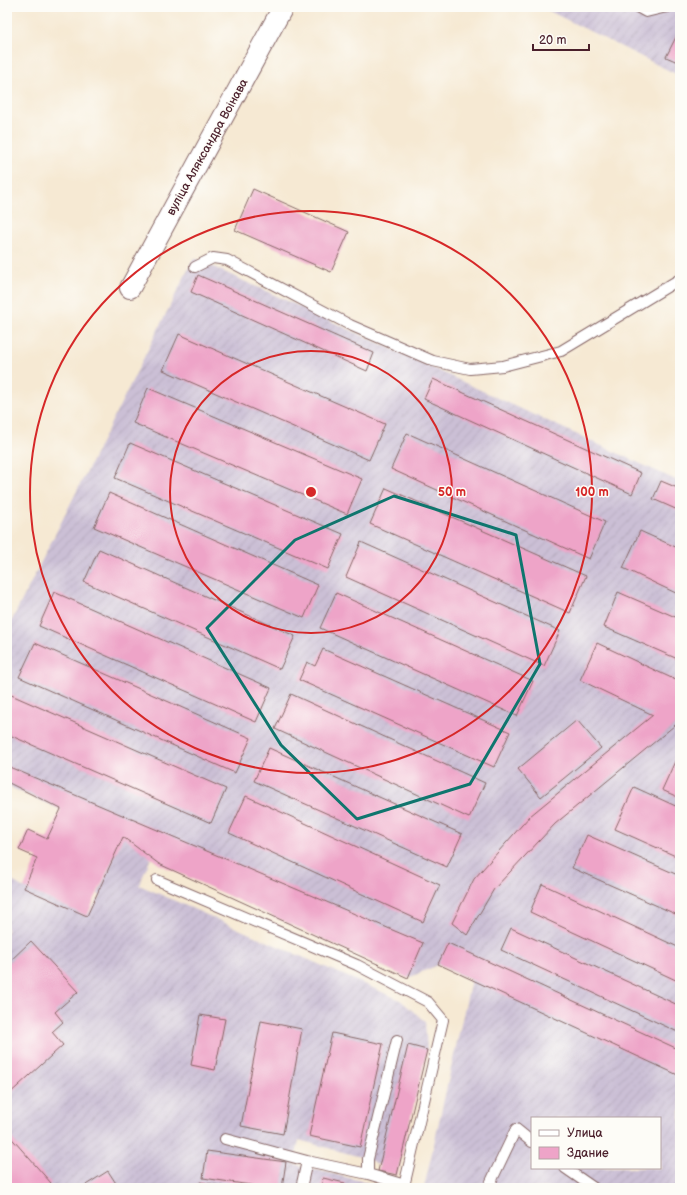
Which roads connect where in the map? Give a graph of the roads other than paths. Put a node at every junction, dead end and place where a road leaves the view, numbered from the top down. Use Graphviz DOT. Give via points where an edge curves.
graph roads {
  1 [pos="283,7"];
  2 [pos="637,7"];
  3 [pos="667,7"];
  4 [pos="195,267"];
  5 [pos="680,279"];
  6 [pos="130,288"];
  7 [pos="157,880"];
  8 [pos="397,1040"];
  9 [pos="225,1139"];
  10 [pos="531,1141"];
  11 [pos="307,1161"];
  12 [pos="566,1169"];
  13 [pos="368,1174"];
  14 [pos="405,1187"];
  15 [pos="301,1188"];
  16 [pos="488,1188"];
  17 [pos="594,1188"];
  1 -- 6 [label="street, вуліца Аляксандра Воінава"];
  2 -- 3 [label="lane" via="646,12"];
  4 -- 5 [label="lane" via="213,258 227,260 350,325 433,361 470,369 503,366 561,351"];
  7 -- 14 [label="lane" via="357,964 428,1002 443,1020"];
  8 -- 13 [label="lane" via="368,1159"];
  9 -- 11 [label="lane"];
  10 -- 16 [label="lane" via="516,1129"];
  11 -- 13 [label="lane"];
  11 -- 15 [label="lane"];
  12 -- 17 [label="lane"];
  13 -- 14 [label="lane"];
}
